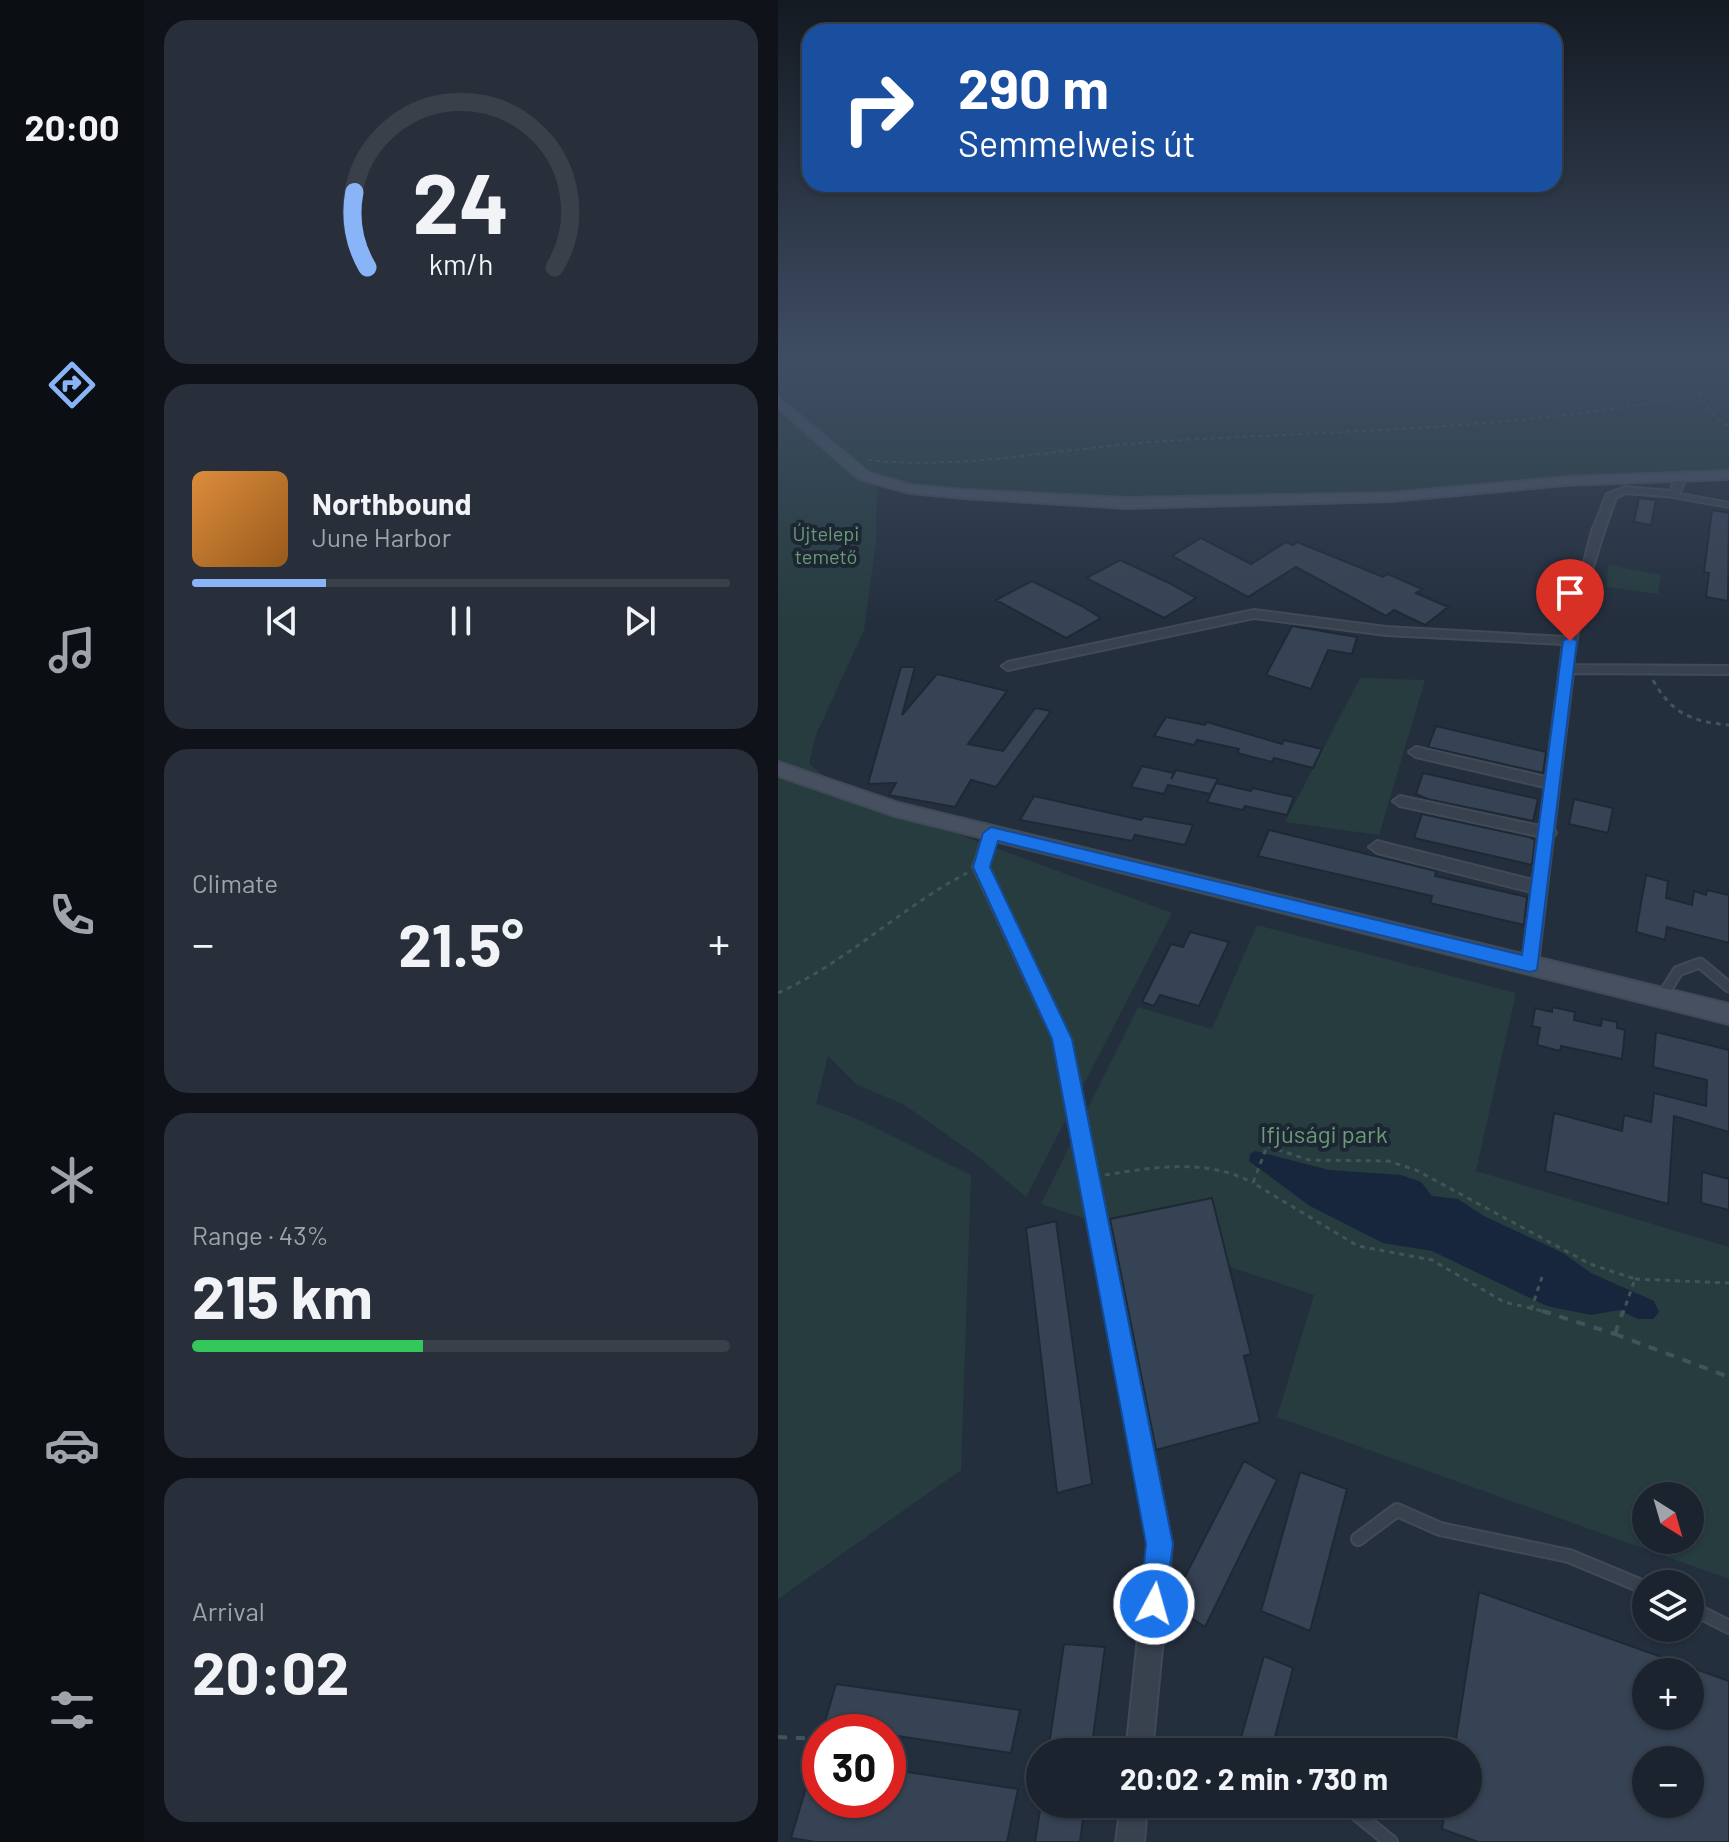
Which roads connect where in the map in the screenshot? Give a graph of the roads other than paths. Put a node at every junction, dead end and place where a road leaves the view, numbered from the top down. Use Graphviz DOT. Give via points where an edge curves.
graph roads {
  1 [pos="829,447"];
  2 [pos="1682,475"];
  3 [pos="1729,475"];
  4 [pos="1674,495"];
  5 [pos="1729,505"];
  6 [pos="1570,641"];
  7 [pos="1008,666"];
  8 [pos="1569,669"];
  9 [pos="1729,670"];
  10 [pos="1416,752"];
  11 [pos="778,769"];
  12 [pos="1554,784"];
  13 [pos="1400,801"];
  14 [pos="991,833"];
  15 [pos="1549,833"];
  16 [pos="1377,847"];
  17 [pos="1540,888"];
  18 [pos="1530,964"];
  19 [pos="1729,987"];
  20 [pos="1661,997"];
  21 [pos="1729,1014"];
  22 [pos="1358,1539"];
  23 [pos="1632,1582"];
  24 [pos="1704,1614"];
  25 [pos="1729,1627"];
  26 [pos="1140,1738"];
  27 [pos="1133,1818"];
  28 [pos="1361,1818"];
  29 [pos="1130,1842"];
  30 [pos="1391,1842"];
  1 -- 2 [label="main road" via="864,476 910,489 1126,503 1414,496"];
  2 -- 3 [label="main road"];
  2 -- 4 [label="street"];
  4 -- 5 [label="lane"];
  4 -- 6 [label="street" via="1625,490 1611,496"];
  6 -- 7 [label="street" via="1386,631 1254,614"];
  6 -- 8 [label="street"];
  8 -- 9 [label="street"];
  8 -- 12 [label="street"];
  10 -- 12 [label="street"];
  11 -- 14 [label="main road" via="895,809"];
  12 -- 15 [label="street"];
  13 -- 15 [label="street"];
  14 -- 18 [label="main road"];
  14 -- 26 [label="street" via="981,867 1062,1039 1160,1544"];
  15 -- 17 [label="street"];
  16 -- 17 [label="street"];
  17 -- 18 [label="street"];
  18 -- 20 [label="main road"];
  19 -- 20 [label="lane" via="1700,963 1678,971"];
  20 -- 21 [label="main road"];
  22 -- 23 [label="lane" via="1397,1510 1440,1529 1569,1556"];
  24 -- 25 [label="lane"];
  27 -- 29 [label="street"];
  28 -- 30 [label="lane"];
}
